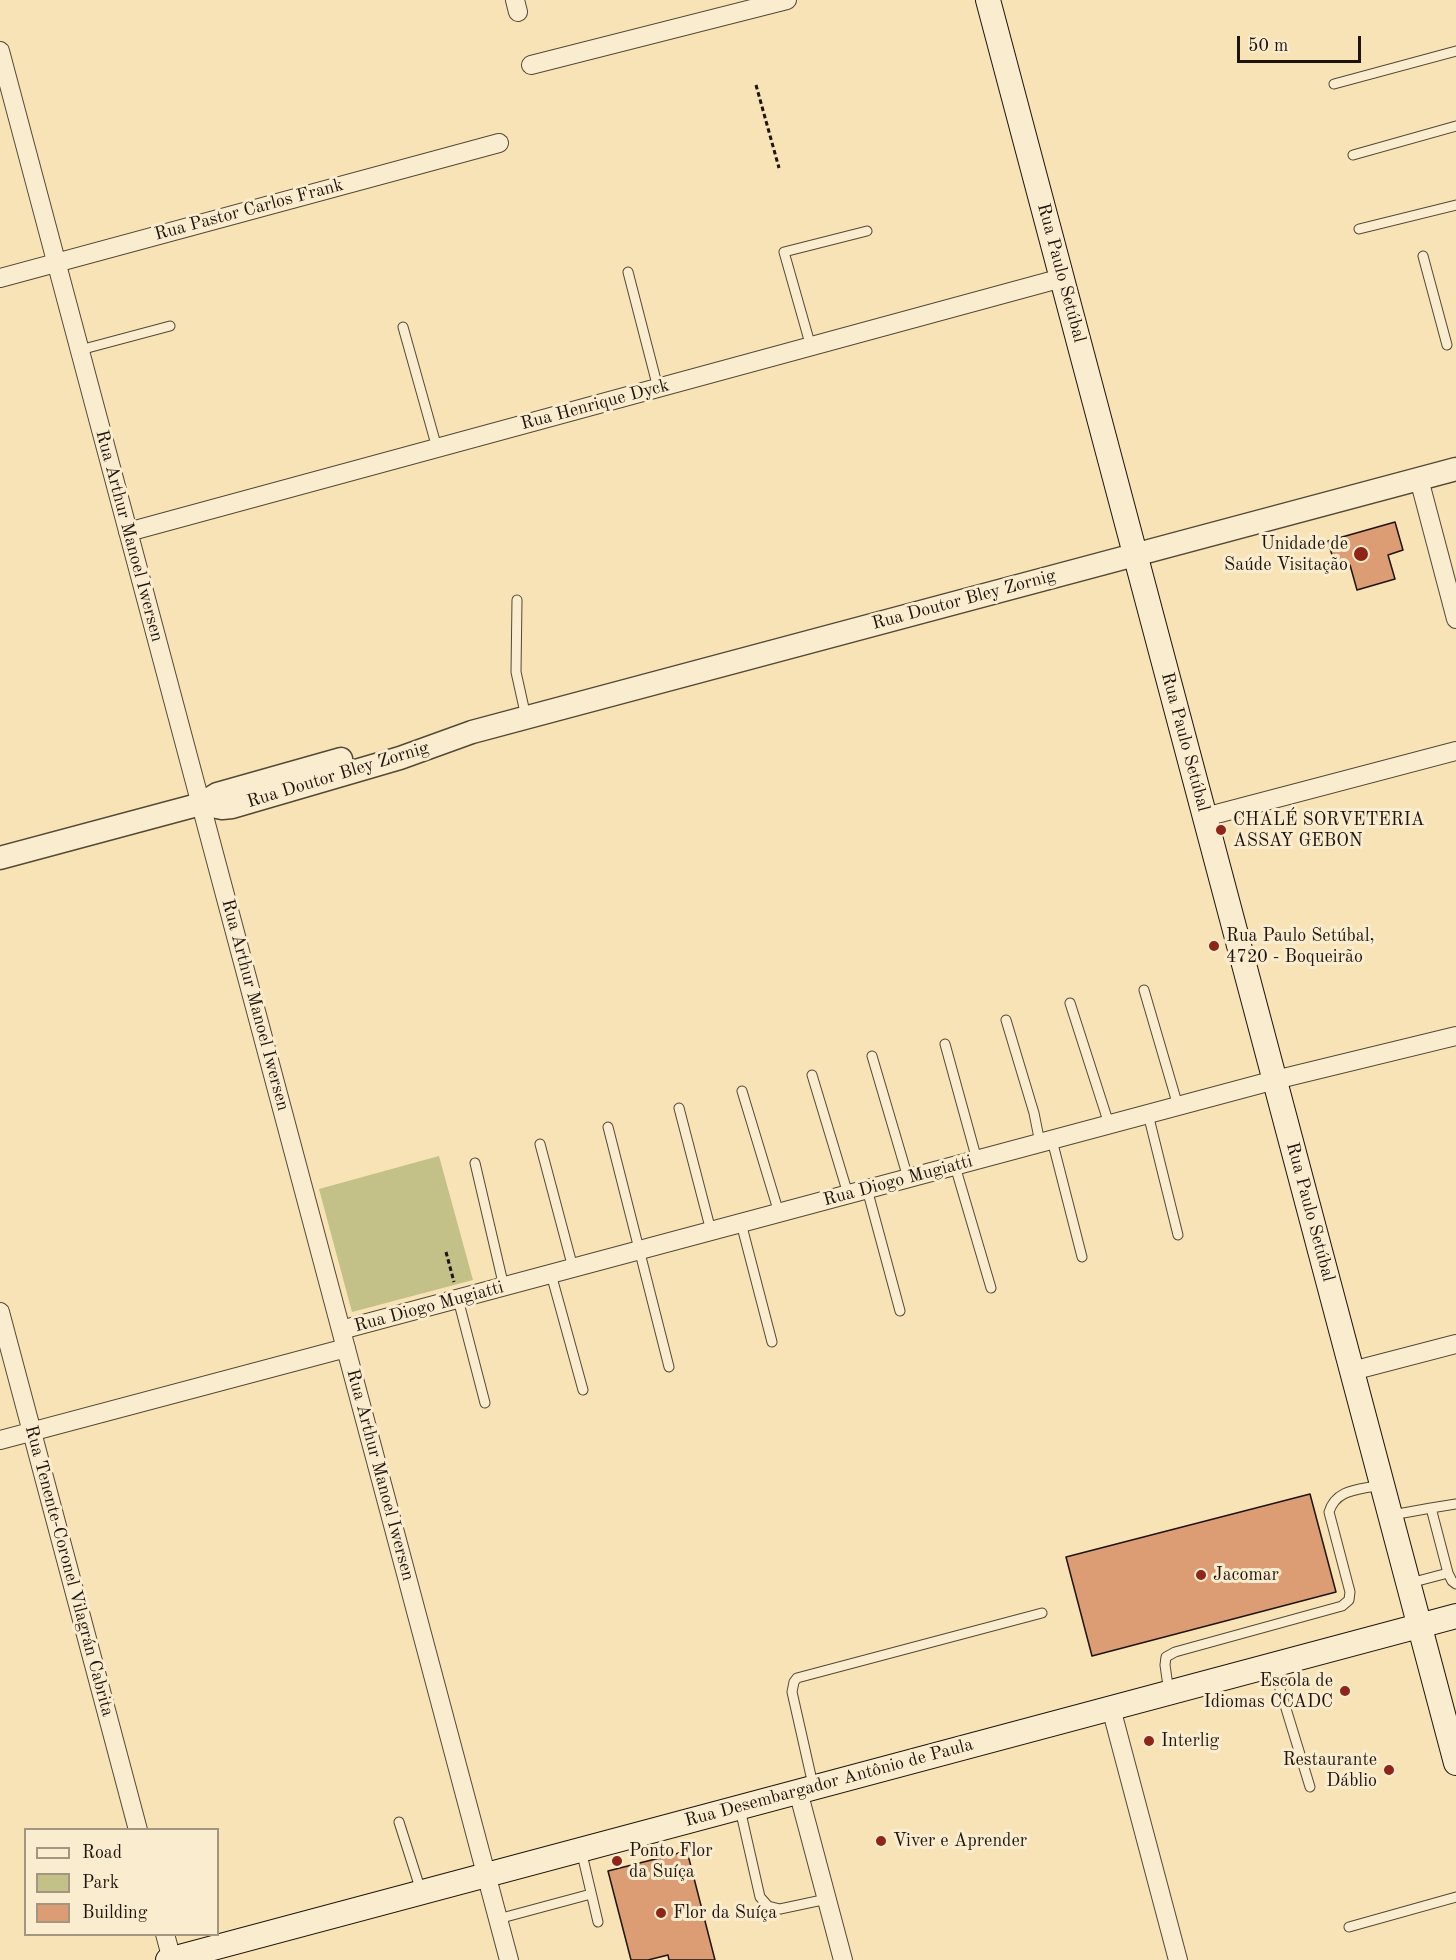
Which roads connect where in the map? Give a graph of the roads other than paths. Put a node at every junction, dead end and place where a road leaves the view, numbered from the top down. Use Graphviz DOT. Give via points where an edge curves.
graph roads {
  1 [pos="786,0"];
  2 [pos="988,0"];
  3 [pos="0,51"];
  4 [pos="1456,51"];
  5 [pos="531,66"];
  6 [pos="1334,84"];
  7 [pos="6,99"];
  8 [pos="1456,126"];
  9 [pos="499,143"];
  10 [pos="1353,155"];
  11 [pos="1456,205"];
  12 [pos="1359,229"];
  13 [pos="867,231"];
  14 [pos="1423,256"];
  15 [pos="57,262"];
  16 [pos="628,272"];
  17 [pos="0,278"];
  18 [pos="1062,278"];
  19 [pos="170,326"];
  20 [pos="403,327"];
  21 [pos="1447,345"];
  22 [pos="811,346"];
  23 [pos="80,350"];
  24 [pos="658,388"];
  25 [pos="437,448"];
  26 [pos="1456,469"];
  27 [pos="1419,479"];
  28 [pos="128,532"];
  29 [pos="1136,555"];
  30 [pos="517,600"];
  31 [pos="1456,619"];
  32 [pos="526,717"];
  33 [pos="1456,751"];
  34 [pos="201,804"];
  35 [pos="1205,818"];
  36 [pos="0,858"];
  37 [pos="1144,990"];
  38 [pos="1070,1003"];
  39 [pos="1006,1020"];
  40 [pos="1456,1036"];
  41 [pos="945,1044"];
  42 [pos="872,1056"];
  43 [pos="812,1075"];
  44 [pos="1275,1080"];
  45 [pos="742,1091"];
  46 [pos="1178,1106"];
  47 [pos="679,1108"];
  48 [pos="1148,1114"];
  49 [pos="1109,1124"];
  50 [pos="608,1128"];
  51 [pos="1046,1141"];
  52 [pos="540,1144"];
  53 [pos="977,1160"];
  54 [pos="475,1163"];
  55 [pos="955,1166"];
  56 [pos="908,1178"];
  57 [pos="867,1189"];
  58 [pos="848,1194"];
  59 [pos="778,1213"];
  60 [pos="741,1223"];
  61 [pos="711,1231"];
  62 [pos="1178,1234"];
  63 [pos="639,1250"];
  64 [pos="1082,1257"];
  65 [pos="573,1268"];
  66 [pos="551,1274"];
  67 [pos="504,1287"];
  68 [pos="991,1288"];
  69 [pos="458,1299"];
  70 [pos="900,1311"];
  71 [pos="0,1312"];
  72 [pos="341,1330"];
  73 [pos="772,1342"];
  74 [pos="1456,1344"];
  75 [pos="346,1348"];
  76 [pos="669,1367"];
  77 [pos="1352,1371"];
  78 [pos="583,1390"];
  79 [pos="485,1403"];
  80 [pos="32,1432"];
  81 [pos="0,1440"];
  82 [pos="1382,1484"];
  83 [pos="1456,1504"];
  84 [pos="1431,1508"];
  85 [pos="1389,1515"];
  86 [pos="1448,1573"];
  87 [pos="1408,1584"];
  88 [pos="1456,1584"];
  89 [pos="1042,1613"];
  90 [pos="1456,1616"];
  91 [pos="1420,1626"];
  92 [pos="1273,1665"];
  93 [pos="1169,1693"];
  94 [pos="1111,1708"];
  95 [pos="1456,1763"];
  96 [pos="1310,1787"];
  97 [pos="806,1790"];
  98 [pos="739,1808"];
  99 [pos="399,1822"];
  100 [pos="137,1828"];
  101 [pos="581,1850"];
  102 [pos="487,1875"];
  103 [pos="421,1892"];
  104 [pos="591,1894"];
  105 [pos="1456,1897"];
  106 [pos="827,1899"];
  107 [pos="498,1919"];
  108 [pos="598,1922"];
  109 [pos="1349,1926"];
  110 [pos="165,1936"];
  111 [pos="171,1960"];
  112 [pos="509,1960"];
  113 [pos="843,1960"];
  114 [pos="1178,1960"];
  1 -- 5 [label="street"];
  2 -- 18 [label="main road, Rua Paulo Setúbal"];
  3 -- 7 [label="street, Rua Arthur Manoel Iwersen"];
  4 -- 6 [label="lane"];
  7 -- 15 [label="street, Rua Arthur Manoel Iwersen"];
  8 -- 10 [label="lane"];
  9 -- 15 [label="street, Rua Pastor Carlos Frank"];
  11 -- 12 [label="lane"];
  13 -- 22 [label="lane" via="784,252"];
  14 -- 21 [label="lane"];
  15 -- 17 [label="street, Rua Pastor Carlos Frank"];
  15 -- 23 [label="street, Rua Arthur Manoel Iwersen"];
  16 -- 24 [label="lane"];
  18 -- 22 [label="street, Rua Henrique Dyck"];
  18 -- 29 [label="main road, Rua Paulo Setúbal"];
  19 -- 23 [label="lane"];
  20 -- 25 [label="lane"];
  22 -- 24 [label="street, Rua Henrique Dyck"];
  23 -- 28 [label="street, Rua Arthur Manoel Iwersen"];
  24 -- 25 [label="street, Rua Henrique Dyck"];
  25 -- 28 [label="street, Rua Henrique Dyck"];
  26 -- 27 [label="street, Rua Doutor Bley Zornig"];
  27 -- 29 [label="street, Rua Doutor Bley Zornig"];
  27 -- 31 [label="street"];
  28 -- 34 [label="street, Rua Arthur Manoel Iwersen"];
  29 -- 32 [label="street, Rua Doutor Bley Zornig"];
  29 -- 35 [label="main road, Rua Paulo Setúbal"];
  30 -- 32 [label="lane" via="516,672"];
  32 -- 34 [label="street, Rua Doutor Bley Zornig" via="232,807"];
  33 -- 35 [label="street"];
  34 -- 36 [label="street, Rua Doutor Bley Zornig"];
  34 -- 72 [label="street, Rua Arthur Manoel Iwersen"];
  35 -- 44 [label="main road, Rua Paulo Setúbal"];
  37 -- 46 [label="lane"];
  38 -- 49 [label="lane"];
  39 -- 51 [label="lane"];
  40 -- 44 [label="street, Rua Diogo Mugiatti"];
  41 -- 53 [label="lane"];
  42 -- 56 [label="lane"];
  43 -- 58 [label="lane"];
  44 -- 46 [label="street, Rua Diogo Mugiatti"];
  44 -- 77 [label="main road, Rua Paulo Setúbal"];
  45 -- 59 [label="lane"];
  46 -- 48 [label="street, Rua Diogo Mugiatti"];
  47 -- 61 [label="lane"];
  48 -- 49 [label="street, Rua Diogo Mugiatti"];
  48 -- 62 [label="lane"];
  49 -- 51 [label="street, Rua Diogo Mugiatti"];
  50 -- 63 [label="lane"];
  51 -- 53 [label="street, Rua Diogo Mugiatti"];
  51 -- 64 [label="lane"];
  52 -- 65 [label="lane"];
  53 -- 55 [label="street, Rua Diogo Mugiatti"];
  54 -- 67 [label="lane"];
  55 -- 56 [label="street, Rua Diogo Mugiatti"];
  55 -- 68 [label="lane"];
  56 -- 57 [label="street, Rua Diogo Mugiatti"];
  57 -- 58 [label="street, Rua Diogo Mugiatti"];
  57 -- 70 [label="lane"];
  58 -- 59 [label="street, Rua Diogo Mugiatti"];
  59 -- 60 [label="street, Rua Diogo Mugiatti"];
  60 -- 61 [label="street, Rua Diogo Mugiatti"];
  60 -- 73 [label="lane"];
  61 -- 63 [label="street, Rua Diogo Mugiatti"];
  63 -- 65 [label="street, Rua Diogo Mugiatti"];
  63 -- 76 [label="lane"];
  65 -- 66 [label="street, Rua Diogo Mugiatti"];
  66 -- 67 [label="street, Rua Diogo Mugiatti"];
  66 -- 78 [label="lane"];
  67 -- 69 [label="street, Rua Diogo Mugiatti"];
  69 -- 72 [label="street, Rua Diogo Mugiatti"];
  69 -- 79 [label="lane"];
  71 -- 80 [label="street, Rua Tenente-Coronel Vilagrán Cabrita"];
  72 -- 75 [label="street, Rua Arthur Manoel Iwersen"];
  74 -- 77 [label="street"];
  75 -- 80 [label="street, Rua Diogo Mugiatti"];
  75 -- 102 [label="street, Rua Arthur Manoel Iwersen"];
  77 -- 82 [label="main road, Rua Paulo Setúbal"];
  80 -- 81 [label="street, Rua Diogo Mugiatti"];
  80 -- 100 [label="street, Rua Tenente-Coronel Vilagrán Cabrita"];
  82 -- 85 [label="main road, Rua Paulo Setúbal"];
  82 -- 93 [label="lane" via="1340,1495 1329,1512 1349,1600 1342,1606 1175,1652 1166,1657"];
  83 -- 84 [label="lane"];
  84 -- 85 [label="lane"];
  84 -- 86 [label="lane"];
  85 -- 87 [label="main road, Rua Paulo Setúbal"];
  86 -- 87 [label="lane"];
  86 -- 88 [label="lane"];
  87 -- 91 [label="main road, Rua Paulo Setúbal"];
  89 -- 97 [label="lane" via="797,1678 792,1692"];
  90 -- 91 [label="main road, Rua Desembargador Antônio de Paula"];
  91 -- 92 [label="main road, Rua Desembargador Antônio de Paula"];
  91 -- 95 [label="main road, Rua Paulo Setúbal"];
  92 -- 93 [label="main road, Rua Desembargador Antônio de Paula"];
  92 -- 96 [label="lane"];
  93 -- 94 [label="main road, Rua Desembargador Antônio de Paula"];
  94 -- 97 [label="main road, Rua Desembargador Antônio de Paula"];
  94 -- 114 [label="street"];
  97 -- 98 [label="main road, Rua Desembargador Antônio de Paula"];
  97 -- 106 [label="street"];
  98 -- 101 [label="main road, Rua Desembargador Antônio de Paula"];
  98 -- 106 [label="lane" via="760,1897 768,1906 780,1909"];
  99 -- 103 [label="lane"];
  101 -- 102 [label="main road, Rua Desembargador Antônio de Paula"];
  101 -- 104 [label="lane"];
  102 -- 103 [label="main road, Rua Desembargador Antônio de Paula"];
  102 -- 107 [label="street, Rua Arthur Manoel Iwersen"];
  103 -- 111 [label="main road, Rua Desembargador Antônio de Paula"];
  104 -- 107 [label="lane"];
  104 -- 108 [label="lane"];
  105 -- 109 [label="lane"];
  106 -- 113 [label="street"];
  107 -- 112 [label="street, Rua Arthur Manoel Iwersen"];
  110 -- 111 [label="street"];
}
